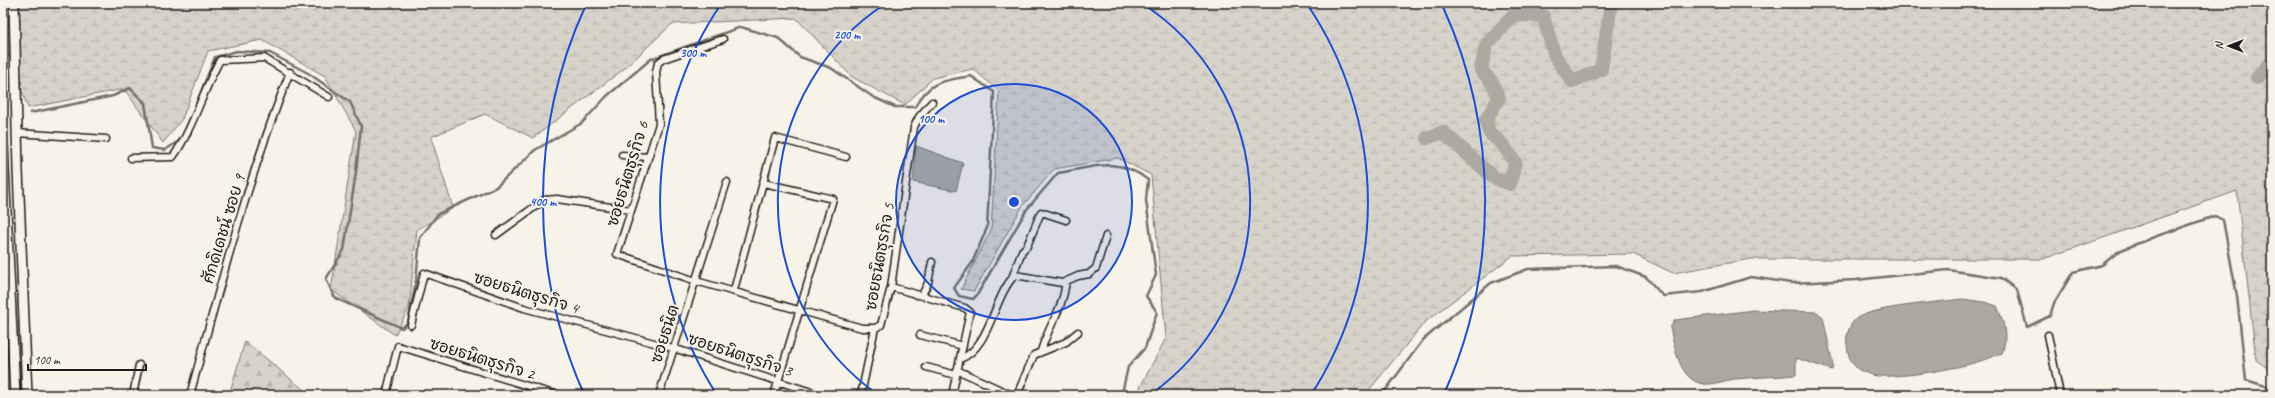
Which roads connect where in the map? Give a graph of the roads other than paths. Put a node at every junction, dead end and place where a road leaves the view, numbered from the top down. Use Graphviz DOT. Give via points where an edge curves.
graph roads {
  1 [pos="14,3"];
  2 [pos="723,39"];
  3 [pos="290,72"];
  4 [pos="329,97"];
  5 [pos="932,102"];
  6 [pos="17,133"];
  7 [pos="106,139"];
  8 [pos="3,147"];
  9 [pos="622,155"];
  10 [pos="648,157"];
  11 [pos="846,157"];
  12 [pos="131,158"];
  13 [pos="727,182"];
  14 [pos="764,183"];
  15 [pos="631,210"];
  16 [pos="1066,220"];
  17 [pos="496,235"];
  18 [pos="1106,236"];
  19 [pos="932,262"];
  20 [pos="1012,278"];
  21 [pos="696,281"];
  22 [pos="1066,282"];
  23 [pos="890,288"];
  24 [pos="734,290"];
  25 [pos="917,295"];
  26 [pos="800,310"];
  27 [pos="412,325"];
  28 [pos="875,328"];
  29 [pos="1078,332"];
  30 [pos="920,335"];
  31 [pos="2048,335"];
  32 [pos="963,346"];
  33 [pos="673,348"];
  34 [pos="1041,351"];
  35 [pos="960,359"];
  36 [pos="139,365"];
  37 [pos="926,367"];
  38 [pos="957,373"];
  39 [pos="778,382"];
  40 [pos="1022,386"];
  41 [pos="15,395"];
  42 [pos="27,395"];
  43 [pos="133,395"];
  44 [pos="190,395"];
  45 [pos="386,395"];
  46 [pos="557,395"];
  47 [pos="658,395"];
  48 [pos="774,395"];
  49 [pos="821,395"];
  50 [pos="861,395"];
  51 [pos="952,395"];
  52 [pos="1012,395"];
  53 [pos="1017,395"];
  54 [pos="1022,395"];
  55 [pos="2060,395"];
  1 -- 6 [label="main road"];
  2 -- 10 [label="street, ซอยธนิตธุรกิจ 6" via="663,59 658,63 656,72 659,124"];
  3 -- 4 [label="street"];
  3 -- 12 [label="street" via="264,58 220,60 211,76 187,138 173,157"];
  3 -- 44 [label="street, ศักดิเดชน์ ซอย 9" via="271,119 233,240"];
  5 -- 23 [label="street, ซอยธนิตธุรกิจ 5" via="914,127"];
  6 -- 7 [label="street"];
  6 -- 42 [label="main road"];
  8 -- 41 [label="main road"];
  9 -- 10 [label="street"];
  10 -- 15 [label="street, ซอยธนิตธุรกิจ 6"];
  11 -- 14 [label="street" via="775,138"];
  13 -- 21 [label="street, ซอยธนิต"];
  14 -- 24 [label="street"];
  14 -- 26 [label="street" via="833,199"];
  15 -- 17 [label="street" via="557,199 544,200"];
  15 -- 21 [label="street, ซอยธนิตธุรกิจ 6" via="617,254"];
  16 -- 20 [label="street" via="1041,212"];
  18 -- 22 [label="street" via="1096,268 1089,274"];
  19 -- 25 [label="street" via="927,286 922,295"];
  20 -- 22 [label="street" via="1019,275"];
  20 -- 35 [label="street" via="1002,292 989,326 976,346"];
  21 -- 24 [label="street, ซอยธนิตธุรกิจ 5"];
  21 -- 33 [label="street, ซอยธนิต"];
  22 -- 34 [label="street" via="1063,303"];
  23 -- 25 [label="street"];
  23 -- 28 [label="street, ซอยธนิตธุรกิจ 5" via="881,325"];
  24 -- 26 [label="street, ซอยธนิตธุรกิจ 5"];
  25 -- 32 [label="street" via="965,308 970,312"];
  26 -- 28 [label="street, ซอยธนิตธุรกิจ 5" via="862,328"];
  26 -- 39 [label="street"];
  27 -- 33 [label="street, ซอยธนิตธุรกิจ 4" via="424,274 524,308"];
  28 -- 50 [label="street"];
  29 -- 34 [label="street" via="1066,342"];
  30 -- 32 [label="street"];
  31 -- 55 [label="street"];
  32 -- 35 [label="street"];
  33 -- 39 [label="street, ซอยธนิตธุรกิจ 3"];
  33 -- 47 [label="street, ซอยธนิต"];
  34 -- 40 [label="street" via="1034,355"];
  35 -- 38 [label="street"];
  36 -- 43 [label="street"];
  37 -- 38 [label="street"];
  38 -- 51 [label="street"];
  38 -- 52 [label="street"];
  39 -- 48 [label="street"];
  39 -- 49 [label="street, ซอยธนิตธุรกิจ 3"];
  40 -- 53 [label="street"];
  40 -- 54 [label="street"];
  45 -- 46 [label="street, ซอยธนิตธุรกิจ 2" via="398,346"];
}
